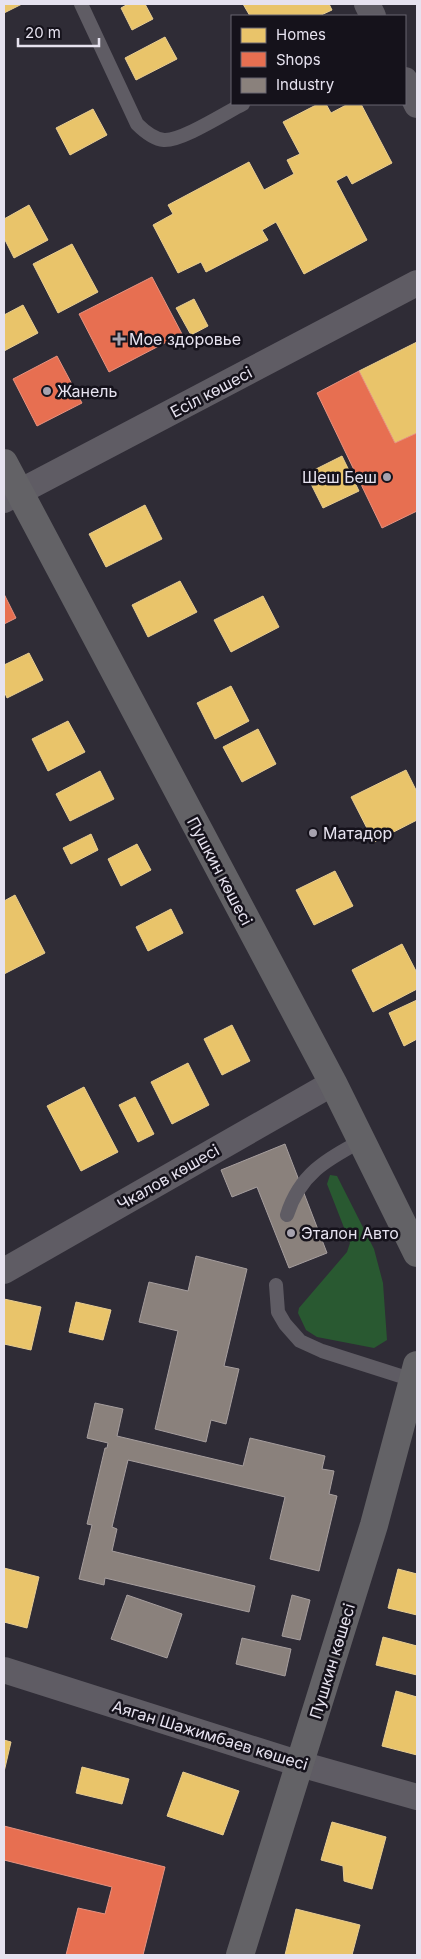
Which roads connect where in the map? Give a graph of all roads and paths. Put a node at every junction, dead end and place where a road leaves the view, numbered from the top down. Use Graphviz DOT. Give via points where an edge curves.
graph roads {
  1 [pos="81,4"];
  2 [pos="366,4"];
  3 [pos="372,15"];
  4 [pos="406,82"];
  5 [pos="241,105"];
  6 [pos="417,105"];
  7 [pos="417,284"];
  8 [pos="4,463"];
  9 [pos="11,496"];
  10 [pos="333,1083"];
  11 [pos="361,1141"];
  12 [pos="288,1214"];
  13 [pos="417,1253"];
  14 [pos="4,1271"];
  15 [pos="276,1285"];
  16 [pos="415,1372"];
  17 [pos="4,1670"];
  18 [pos="300,1764"];
  19 [pos="417,1797"];
  20 [pos="240,1955"];
  1 -- 5 [label="lane" via="137,124 147,134 163,140 180,137"];
  2 -- 3 [label="street"];
  4 -- 6 [label="street"];
  7 -- 9 [label="street, Есіл көшесі"];
  8 -- 9 [label="street, Пушкин көшесі"];
  9 -- 10 [label="street, Пушкин көшесі"];
  10 -- 11 [label="street, Пушкин көшесі"];
  10 -- 14 [label="street, Чкалов көшесі"];
  11 -- 12 [label="lane" via="326,1160 312,1172 296,1192"];
  11 -- 13 [label="street, Пушкин көшесі"];
  15 -- 16 [label="lane" via="278,1312 300,1341 322,1351"];
  16 -- 18 [label="street, Пушкин көшесі" via="374,1524"];
  17 -- 18 [label="street, Аяган Шажимбаев көшесі"];
  18 -- 19 [label="street, Аяган Шажимбаев көшесі"];
  18 -- 20 [label="street, Пушкин көшесі"];
}
